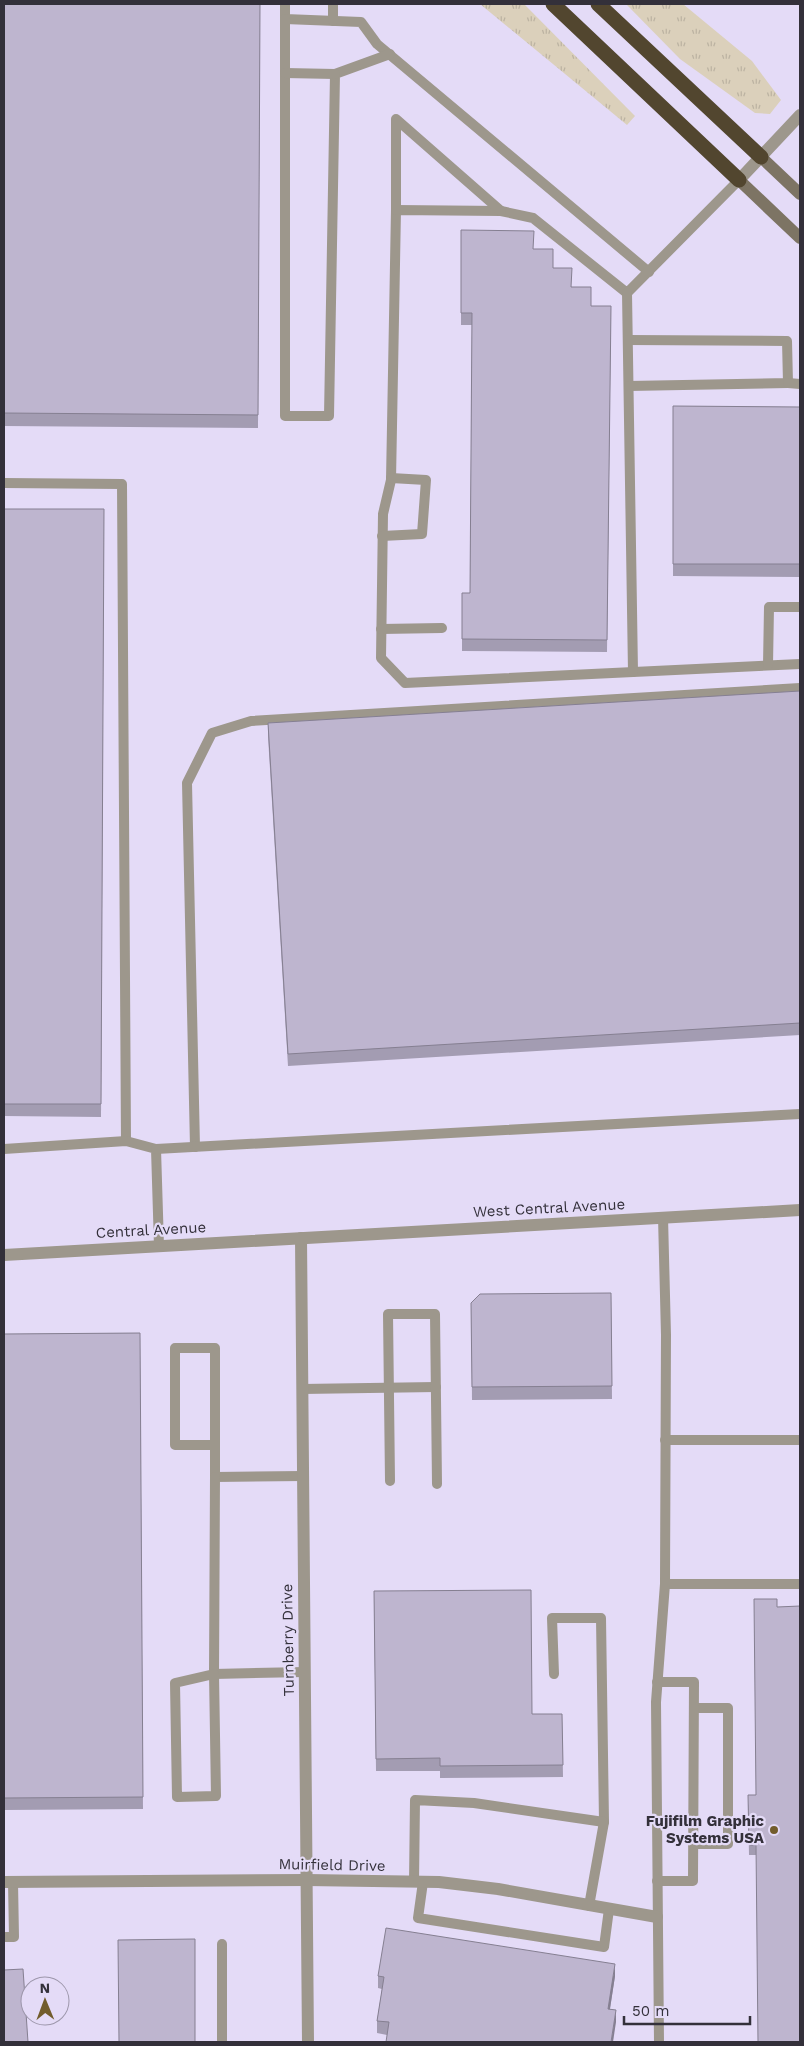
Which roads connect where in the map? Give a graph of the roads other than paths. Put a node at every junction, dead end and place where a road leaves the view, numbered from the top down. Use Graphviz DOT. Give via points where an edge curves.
graph roads {
  1 [pos="285,4"];
  2 [pos="333,4"];
  3 [pos="553,4"];
  4 [pos="598,4"];
  5 [pos="285,19"];
  6 [pos="333,21"];
  7 [pos="390,54"];
  8 [pos="285,73"];
  9 [pos="335,74"];
  10 [pos="800,115"];
  11 [pos="761,157"];
  12 [pos="739,180"];
  13 [pos="800,194"];
  14 [pos="396,210"];
  15 [pos="501,211"];
  16 [pos="800,238"];
  17 [pos="649,272"];
  18 [pos="627,293"];
  19 [pos="628,340"];
  20 [pos="788,383"];
  21 [pos="800,384"];
  22 [pos="629,386"];
  23 [pos="391,478"];
  24 [pos="4,483"];
  25 [pos="382,536"];
  26 [pos="800,607"];
  27 [pos="442,628"];
  28 [pos="381,629"];
  29 [pos="800,664"];
  30 [pos="768,665"];
  31 [pos="633,672"];
  32 [pos="800,688"];
  33 [pos="800,1114"];
  34 [pos="126,1141"];
  35 [pos="195,1147"];
  36 [pos="4,1149"];
  37 [pos="156,1149"];
  38 [pos="800,1210"];
  39 [pos="663,1217"];
  40 [pos="301,1238"];
  41 [pos="159,1246"];
  42 [pos="4,1255"];
  43 [pos="389,1387"];
  44 [pos="436,1387"];
  45 [pos="302,1389"];
  46 [pos="665,1440"];
  47 [pos="800,1440"];
  48 [pos="215,1445"];
  49 [pos="215,1476"];
  50 [pos="303,1476"];
  51 [pos="390,1481"];
  52 [pos="437,1484"];
  53 [pos="666,1584"];
  54 [pos="800,1584"];
  55 [pos="305,1672"];
  56 [pos="214,1674"];
  57 [pos="554,1674"];
  58 [pos="657,1682"];
  59 [pos="694,1708"];
  60 [pos="604,1822"];
  61 [pos="693,1844"];
  62 [pos="307,1880"];
  63 [pos="657,1881"];
  64 [pos="8,1882"];
  65 [pos="418,1882"];
  66 [pos="589,1906"];
  67 [pos="609,1910"];
  68 [pos="657,1917"];
  69 [pos="4,1937"];
  70 [pos="222,1944"];
  71 [pos="222,2042"];
  72 [pos="308,2042"];
  73 [pos="659,2042"];
  1 -- 5 [label="lane"];
  2 -- 6 [label="lane"];
  3 -- 12 [label="highway"];
  4 -- 11 [label="highway"];
  5 -- 6 [label="lane"];
  5 -- 8 [label="lane"];
  6 -- 7 [label="lane" via="361,22 377,44"];
  7 -- 9 [label="lane"];
  7 -- 17 [label="lane"];
  8 -- 9 [label="lane"];
  8 -- 9 [label="lane" via="285,416 329,416"];
  10 -- 11 [label="street"];
  11 -- 12 [label="street"];
  11 -- 13 [label="main road"];
  12 -- 16 [label="main road"];
  12 -- 17 [label="lane"];
  14 -- 15 [label="lane"];
  14 -- 15 [label="lane" via="396,119"];
  14 -- 23 [label="lane"];
  15 -- 18 [label="lane" via="533,218"];
  17 -- 18 [label="lane"];
  18 -- 19 [label="lane"];
  19 -- 20 [label="lane" via="787,341"];
  19 -- 22 [label="lane"];
  20 -- 21 [label="lane"];
  20 -- 22 [label="lane"];
  22 -- 31 [label="lane"];
  23 -- 25 [label="lane"];
  23 -- 25 [label="lane" via="426,480 422,534"];
  24 -- 34 [label="lane" via="122,484"];
  25 -- 28 [label="lane"];
  26 -- 30 [label="lane" via="769,607"];
  27 -- 28 [label="lane"];
  28 -- 31 [label="lane" via="381,658 405,683"];
  29 -- 30 [label="lane"];
  30 -- 31 [label="lane"];
  32 -- 35 [label="lane" via="251,721 212,733 187,783"];
  33 -- 35 [label="lane"];
  34 -- 36 [label="lane"];
  34 -- 37 [label="lane"];
  35 -- 37 [label="lane"];
  37 -- 41 [label="lane"];
  38 -- 39 [label="street, West Central Avenue"];
  39 -- 40 [label="street, West Central Avenue"];
  39 -- 46 [label="lane"];
  40 -- 41 [label="street, Central Avenue"];
  40 -- 45 [label="street, Turnberry Drive"];
  41 -- 42 [label="street, Central Avenue"];
  43 -- 44 [label="lane"];
  43 -- 44 [label="lane" via="388,1314 435,1314"];
  43 -- 45 [label="lane"];
  43 -- 51 [label="lane"];
  44 -- 52 [label="lane"];
  45 -- 50 [label="street, Turnberry Drive"];
  46 -- 47 [label="lane"];
  46 -- 53 [label="lane"];
  48 -- 48 [label="lane" via="215,1348 175,1348 175,1446"];
  48 -- 49 [label="lane"];
  49 -- 50 [label="lane"];
  49 -- 56 [label="lane"];
  50 -- 55 [label="street, Turnberry Drive"];
  53 -- 54 [label="lane"];
  53 -- 58 [label="lane"];
  55 -- 56 [label="lane"];
  55 -- 62 [label="street, Turnberry Drive"];
  56 -- 56 [label="lane" via="216,1796 178,1797 175,1683"];
  57 -- 60 [label="lane" via="552,1618 601,1618"];
  58 -- 59 [label="lane" via="694,1682"];
  58 -- 63 [label="lane"];
  59 -- 61 [label="lane"];
  59 -- 61 [label="lane" via="728,1708 728,1844"];
  60 -- 65 [label="lane" via="474,1803 415,1800"];
  60 -- 66 [label="lane"];
  61 -- 63 [label="lane" via="693,1881"];
  62 -- 64 [label="street, Muirfield Drive"];
  62 -- 65 [label="street, Muirfield Drive"];
  62 -- 72 [label="street, Turnberry Drive"];
  63 -- 68 [label="lane"];
  64 -- 69 [label="lane" via="14,1937"];
  65 -- 66 [label="street, Muirfield Drive" via="498,1890"];
  65 -- 67 [label="lane" via="418,1918 604,1947"];
  66 -- 67 [label="street, Muirfield Drive"];
  67 -- 68 [label="street, Muirfield Drive"];
  68 -- 73 [label="lane"];
  70 -- 71 [label="lane"];
}
